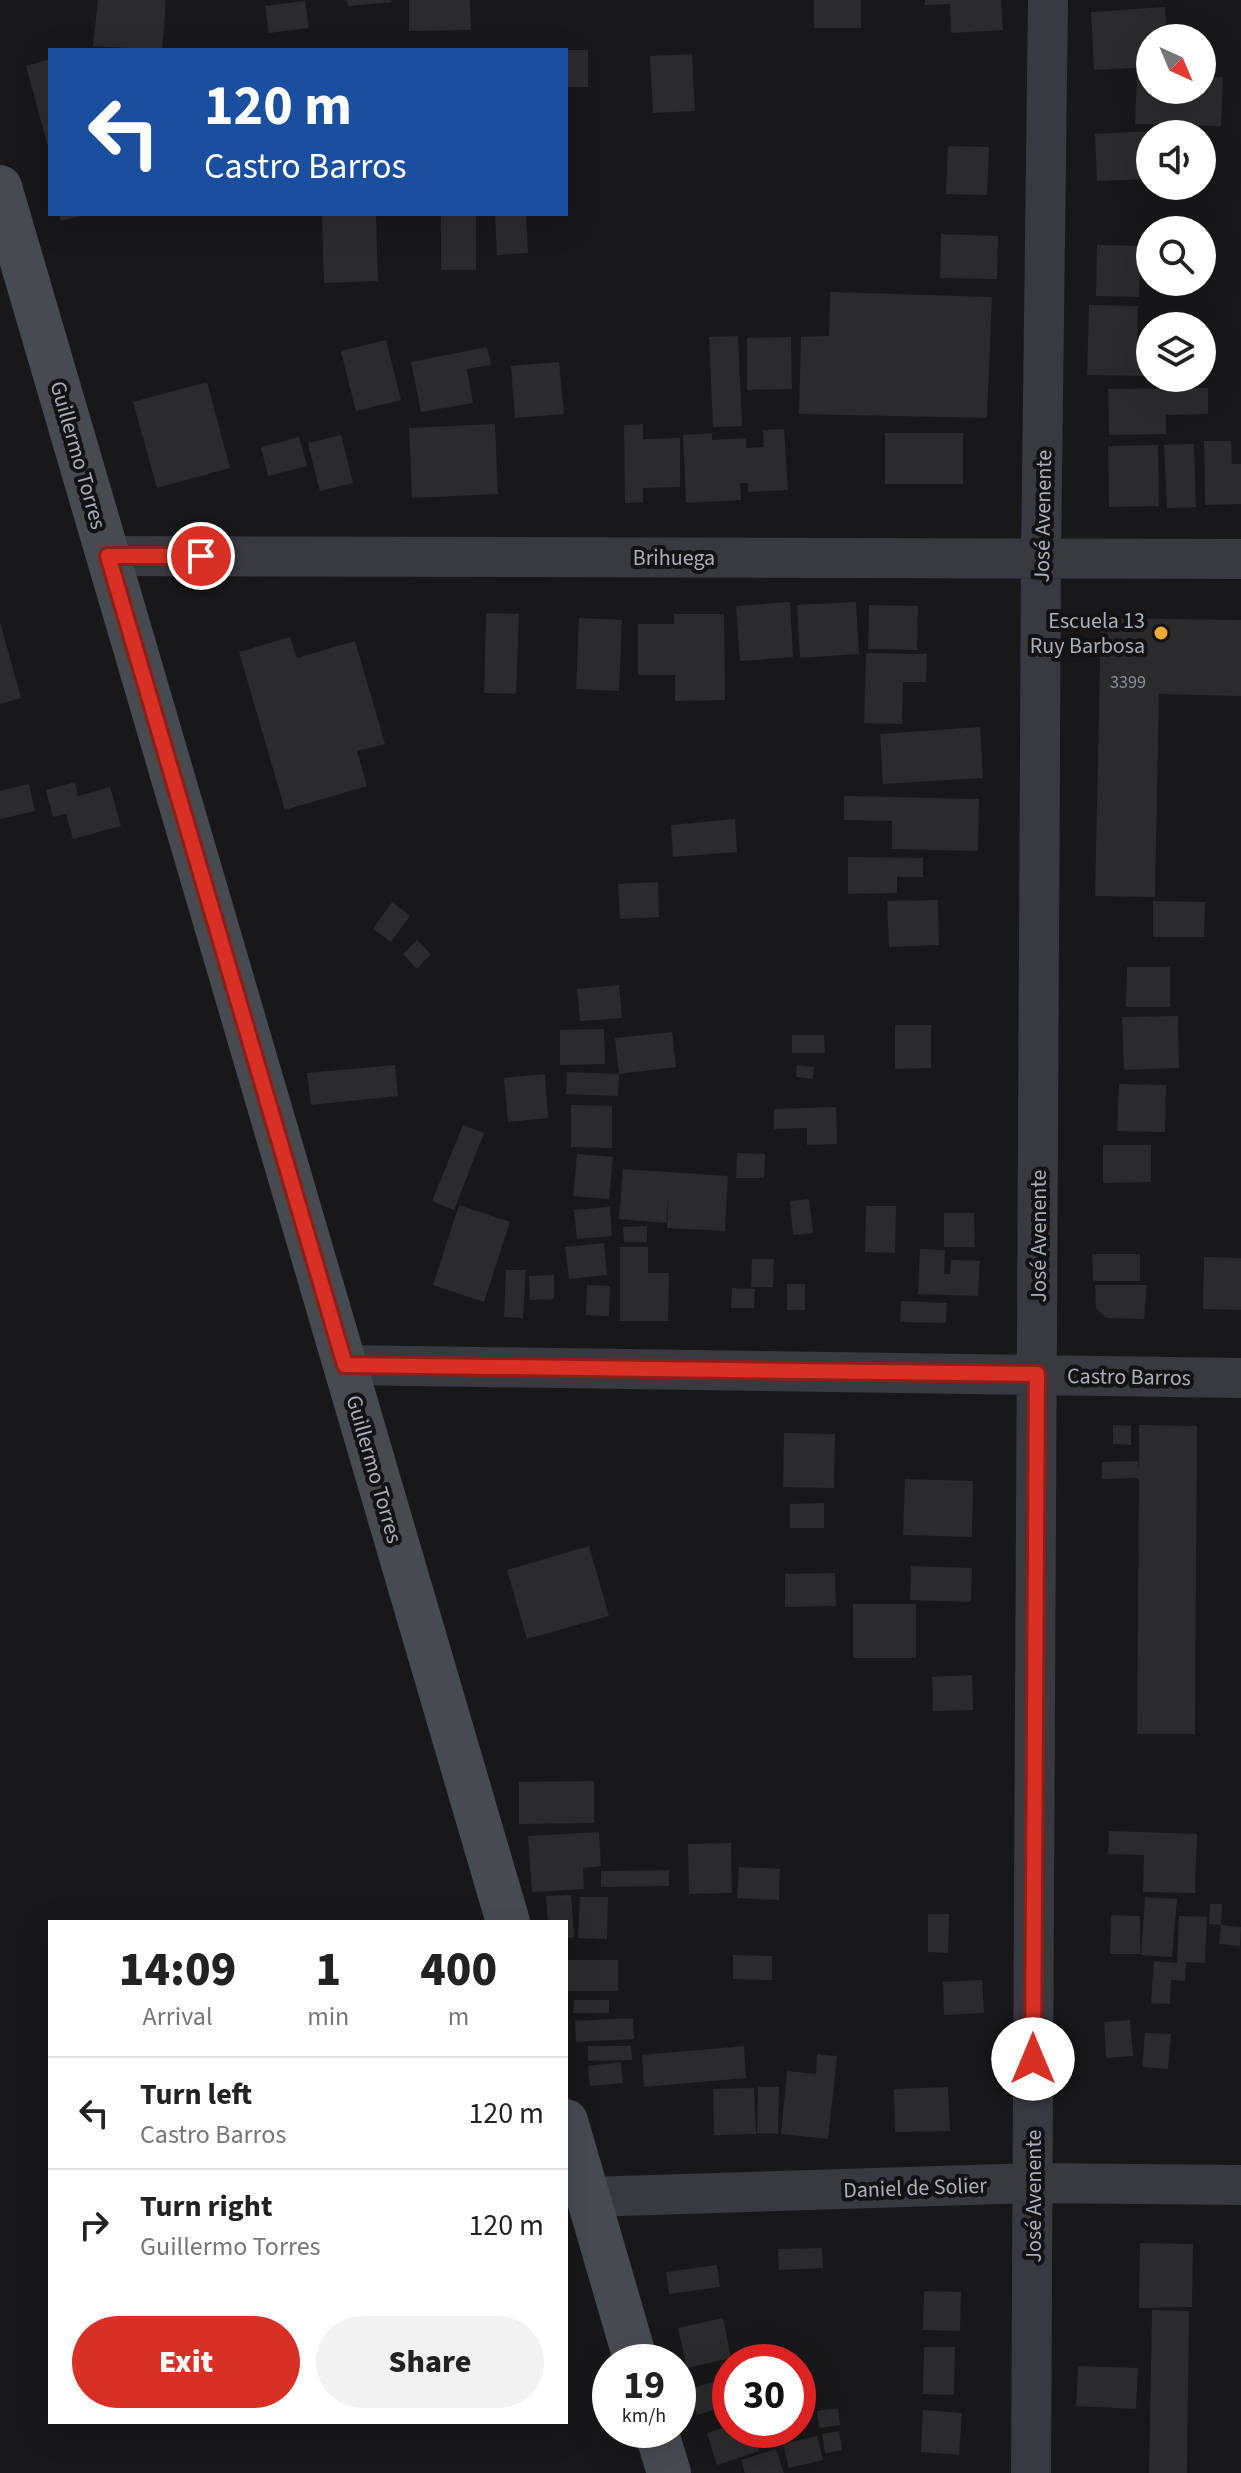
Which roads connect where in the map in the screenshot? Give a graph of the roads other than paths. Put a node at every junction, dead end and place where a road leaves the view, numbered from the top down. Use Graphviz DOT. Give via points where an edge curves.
graph roads {
  1 [pos="1048,0"];
  2 [pos="0,187"];
  3 [pos="108,556"];
  4 [pos="1041,558"];
  5 [pos="1241,559"];
  6 [pos="345,1365"];
  7 [pos="1037,1374"];
  8 [pos="1241,1378"];
  9 [pos="507,1920"];
  10 [pos="568,2128"];
  11 [pos="1033,2183"];
  12 [pos="1241,2185"];
  13 [pos="588,2197"];
  14 [pos="631,2344"];
  15 [pos="661,2448"];
  16 [pos="669,2473"];
  17 [pos="1031,2473"];
  1 -- 4 [label="street, José Avenente"];
  2 -- 3 [label="main road, Guillermo Torres"];
  3 -- 4 [label="street, Brihuega"];
  3 -- 6 [label="main road, Guillermo Torres"];
  4 -- 5 [label="street, Brihuega"];
  4 -- 7 [label="street, José Avenente"];
  6 -- 7 [label="street, Castro Barros"];
  6 -- 9 [label="main road, Guillermo Torres"];
  7 -- 8 [label="street, Castro Barros"];
  7 -- 11 [label="street, José Avenente"];
  10 -- 13 [label="main road"];
  11 -- 12 [label="street, Daniel de Solier"];
  11 -- 13 [label="street, Daniel de Solier"];
  11 -- 17 [label="street, José Avenente"];
  13 -- 14 [label="main road"];
  15 -- 16 [label="main road"];
}
